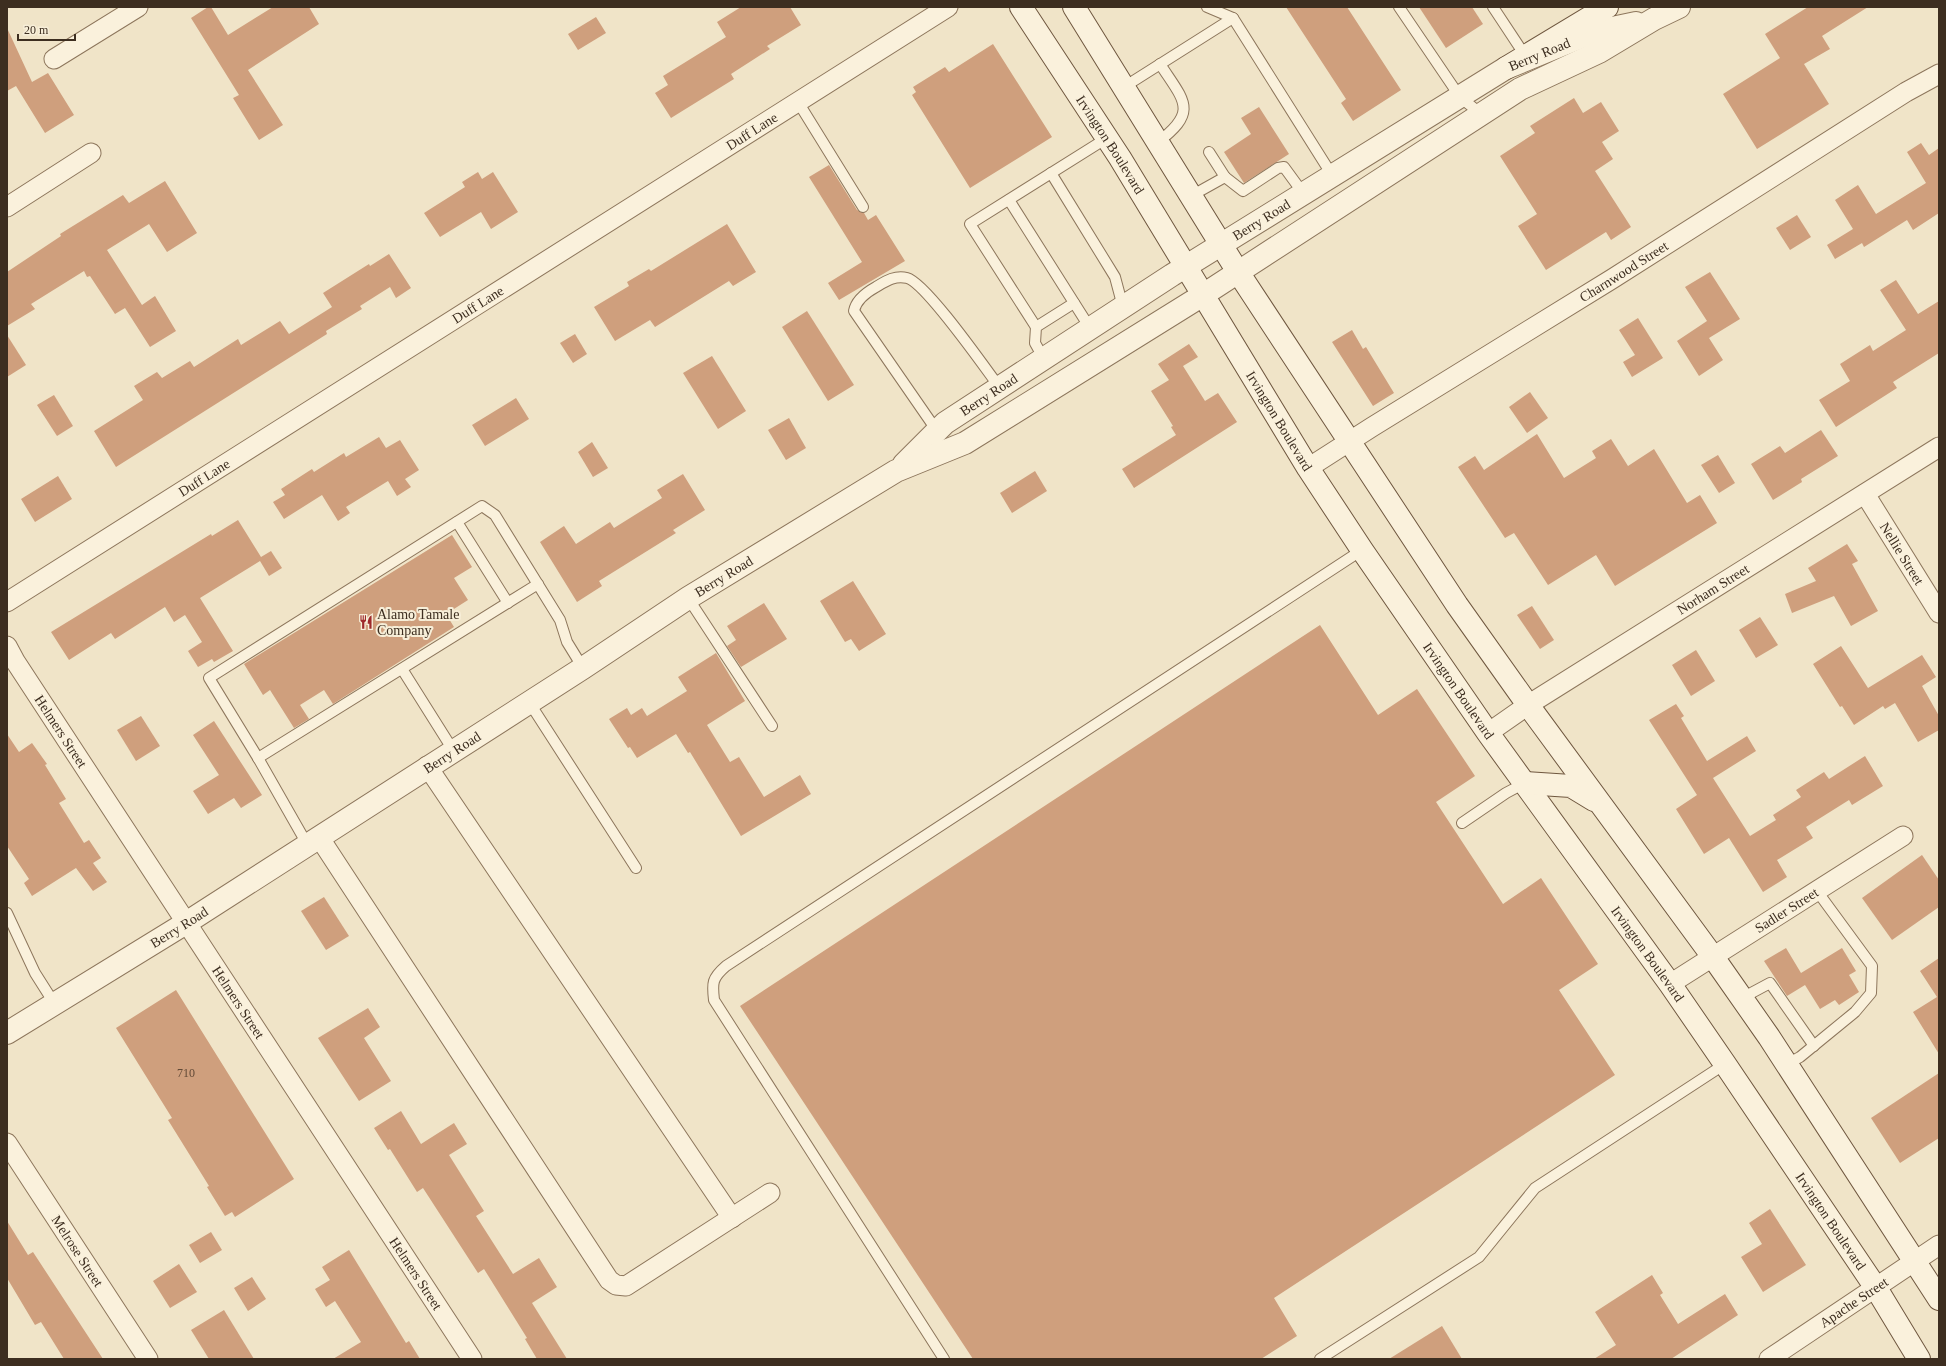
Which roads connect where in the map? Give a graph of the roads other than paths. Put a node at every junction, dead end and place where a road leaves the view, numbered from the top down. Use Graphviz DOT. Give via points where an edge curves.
graph roads {
  1 [pos="138,7"];
  2 [pos="948,7"];
  3 [pos="1021,7"];
  4 [pos="1074,7"];
  5 [pos="1207,7"];
  6 [pos="1398,7"];
  7 [pos="1493,7"];
  8 [pos="1607,7"];
  9 [pos="1679,7"];
  10 [pos="1233,18"];
  11 [pos="1654,19"];
  12 [pos="1527,58"];
  13 [pos="54,60"];
  14 [pos="1160,64"];
  15 [pos="1939,74"];
  16 [pos="1124,87"];
  17 [pos="1460,97"];
  18 [pos="798,102"];
  19 [pos="1481,114"];
  20 [pos="1107,138"];
  21 [pos="1158,142"];
  22 [pos="1209,152"];
  23 [pos="91,153"];
  24 [pos="1051,173"];
  25 [pos="1332,175"];
  26 [pos="1225,177"];
  27 [pos="1303,193"];
  28 [pos="1191,196"];
  29 [pos="1009,200"];
  30 [pos="7,207"];
  31 [pos="863,207"];
  32 [pos="1220,244"];
  33 [pos="1186,266"];
  34 [pos="1238,272"];
  35 [pos="1203,295"];
  36 [pos="1074,303"];
  37 [pos="1123,307"];
  38 [pos="1036,327"];
  39 [pos="1090,328"];
  40 [pos="1044,359"];
  41 [pos="1000,388"];
  42 [pos="937,431"];
  43 [pos="1349,441"];
  44 [pos="1939,447"];
  45 [pos="1308,468"];
  46 [pos="896,471"];
  47 [pos="1865,494"];
  48 [pos="457,522"];
  49 [pos="1362,550"];
  50 [pos="538,584"];
  51 [pos="688,598"];
  52 [pos="7,602"];
  53 [pos="508,603"];
  54 [pos="1939,613"];
  55 [pos="7,646"];
  56 [pos="583,668"];
  57 [pos="402,669"];
  58 [pos="529,702"];
  59 [pos="1528,705"];
  60 [pos="772,726"];
  61 [pos="1488,733"];
  62 [pos="453,750"];
  63 [pos="258,758"];
  64 [pos="428,766"];
  65 [pos="1525,783"];
  66 [pos="1602,805"];
  67 [pos="1462,823"];
  68 [pos="1903,836"];
  69 [pos="313,840"];
  70 [pos="636,868"];
  71 [pos="1817,891"];
  72 [pos="7,914"];
  73 [pos="186,923"];
  74 [pos="1713,957"];
  75 [pos="1670,984"];
  76 [pos="1742,998"];
  77 [pos="54,1003"];
  78 [pos="7,1033"];
  79 [pos="1814,1046"];
  80 [pos="1725,1064"];
  81 [pos="1787,1064"];
  82 [pos="7,1143"];
  83 [pos="770,1193"];
  84 [pos="732,1218"];
  85 [pos="1939,1245"];
  86 [pos="1914,1262"];
  87 [pos="1876,1288"];
  88 [pos="1939,1299"];
  89 [pos="148,1359"];
  90 [pos="472,1359"];
  91 [pos="944,1359"];
  92 [pos="1320,1359"];
  93 [pos="1769,1359"];
  94 [pos="1919,1359"];
  1 -- 13 [label="street"];
  2 -- 18 [label="street, Duff Lane"];
  3 -- 20 [label="main road, Irvington Boulevard"];
  4 -- 16 [label="main road"];
  5 -- 10 [label="lane"];
  6 -- 17 [label="lane"];
  7 -- 12 [label="lane"];
  8 -- 12 [label="main road"];
  9 -- 11 [label="main road, Berry Road"];
  10 -- 14 [label="lane"];
  10 -- 25 [label="lane"];
  11 -- 12 [label="main road, Berry Road" via="1593,32"];
  11 -- 19 [label="main road, Berry Road" via="1599,52 1520,89"];
  12 -- 17 [label="main road, Berry Road"];
  14 -- 16 [label="lane"];
  14 -- 21 [label="lane" via="1183,102 1184,114 1174,131"];
  15 -- 43 [label="street, Charnwood Street" via="1906,92 1612,279"];
  16 -- 21 [label="main road"];
  17 -- 19 [label="lane"];
  17 -- 25 [label="main road, Berry Road"];
  18 -- 31 [label="lane"];
  18 -- 52 [label="street, Duff Lane"];
  19 -- 34 [label="main road, Berry Road"];
  20 -- 24 [label="lane"];
  20 -- 33 [label="main road, Irvington Boulevard"];
  21 -- 28 [label="main road"];
  22 -- 26 [label="lane"];
  23 -- 30 [label="street"];
  24 -- 29 [label="lane"];
  24 -- 37 [label="lane" via="1115,277"];
  25 -- 27 [label="main road, Berry Road"];
  26 -- 27 [label="lane" via="1243,191 1284,166"];
  26 -- 28 [label="lane"];
  27 -- 32 [label="main road, Berry Road"];
  28 -- 32 [label="main road"];
  29 -- 36 [label="lane"];
  29 -- 38 [label="lane" via="970,224"];
  32 -- 33 [label="main road, Berry Road"];
  32 -- 34 [label="main road"];
  33 -- 35 [label="main road, Irvington Boulevard"];
  33 -- 37 [label="main road, Berry Road"];
  34 -- 35 [label="main road, Berry Road"];
  34 -- 43 [label="main road"];
  35 -- 45 [label="main road, Irvington Boulevard"];
  35 -- 46 [label="main road, Berry Road" via="965,443"];
  36 -- 38 [label="lane"];
  36 -- 39 [label="lane"];
  37 -- 39 [label="main road, Berry Road"];
  38 -- 40 [label="lane" via="1035,343"];
  39 -- 40 [label="main road, Berry Road"];
  40 -- 41 [label="main road, Berry Road"];
  41 -- 42 [label="main road, Berry Road"];
  41 -- 42 [label="lane" via="926,293 908,278 890,278 871,290 855,304 854,311"];
  42 -- 46 [label="main road, Berry Road"];
  43 -- 45 [label="street, Charnwood Street"];
  43 -- 59 [label="main road" via="1457,605"];
  44 -- 47 [label="street, Norham Street"];
  45 -- 49 [label="main road, Irvington Boulevard"];
  46 -- 51 [label="main road, Berry Road"];
  47 -- 54 [label="street, Nellie Street"];
  47 -- 59 [label="street, Norham Street"];
  48 -- 50 [label="lane" via="482,506 495,515"];
  48 -- 53 [label="lane"];
  48 -- 63 [label="lane" via="209,678"];
  49 -- 61 [label="main road, Irvington Boulevard"];
  49 -- 91 [label="lane" via="726,966 712,984 714,1000"];
  50 -- 53 [label="lane"];
  50 -- 56 [label="lane" via="560,620 568,642"];
  51 -- 56 [label="main road, Berry Road"];
  51 -- 60 [label="lane"];
  53 -- 57 [label="lane"];
  55 -- 73 [label="street, Helmers Street"];
  56 -- 58 [label="main road, Berry Road"];
  57 -- 62 [label="lane"];
  57 -- 63 [label="lane"];
  58 -- 62 [label="main road, Berry Road"];
  58 -- 70 [label="lane"];
  59 -- 61 [label="street, Norham Street"];
  59 -- 66 [label="main road"];
  61 -- 65 [label="main road, Irvington Boulevard"];
  62 -- 64 [label="main road, Berry Road"];
  63 -- 69 [label="lane"];
  64 -- 69 [label="main road, Berry Road"];
  64 -- 84 [label="street"];
  65 -- 66 [label="main road" via="1571,786"];
  65 -- 67 [label="lane"];
  65 -- 75 [label="main road, Irvington Boulevard"];
  66 -- 74 [label="main road"];
  68 -- 71 [label="street, Sadler Street"];
  69 -- 73 [label="main road, Berry Road"];
  69 -- 84 [label="street" via="609,1280 616,1285 626,1286"];
  71 -- 74 [label="street, Sadler Street"];
  71 -- 79 [label="lane" via="1872,966 1871,993 1855,1012"];
  72 -- 77 [label="lane" via="36,974"];
  73 -- 77 [label="main road, Berry Road"];
  73 -- 90 [label="street, Helmers Street"];
  74 -- 75 [label="street, Sadler Street"];
  74 -- 76 [label="main road"];
  75 -- 80 [label="main road, Irvington Boulevard"];
  76 -- 79 [label="lane" via="1770,983"];
  76 -- 81 [label="main road"];
  77 -- 78 [label="main road, Berry Road"];
  79 -- 81 [label="lane"];
  80 -- 87 [label="main road, Irvington Boulevard"];
  80 -- 92 [label="lane" via="1535,1188 1479,1257"];
  81 -- 86 [label="main road"];
  82 -- 89 [label="street, Melrose Street"];
  83 -- 84 [label="street"];
  85 -- 86 [label="street, Apache Street"];
  86 -- 87 [label="street, Apache Street"];
  86 -- 88 [label="main road"];
  87 -- 93 [label="street, Apache Street"];
  87 -- 94 [label="main road, Irvington Boulevard"];
}
